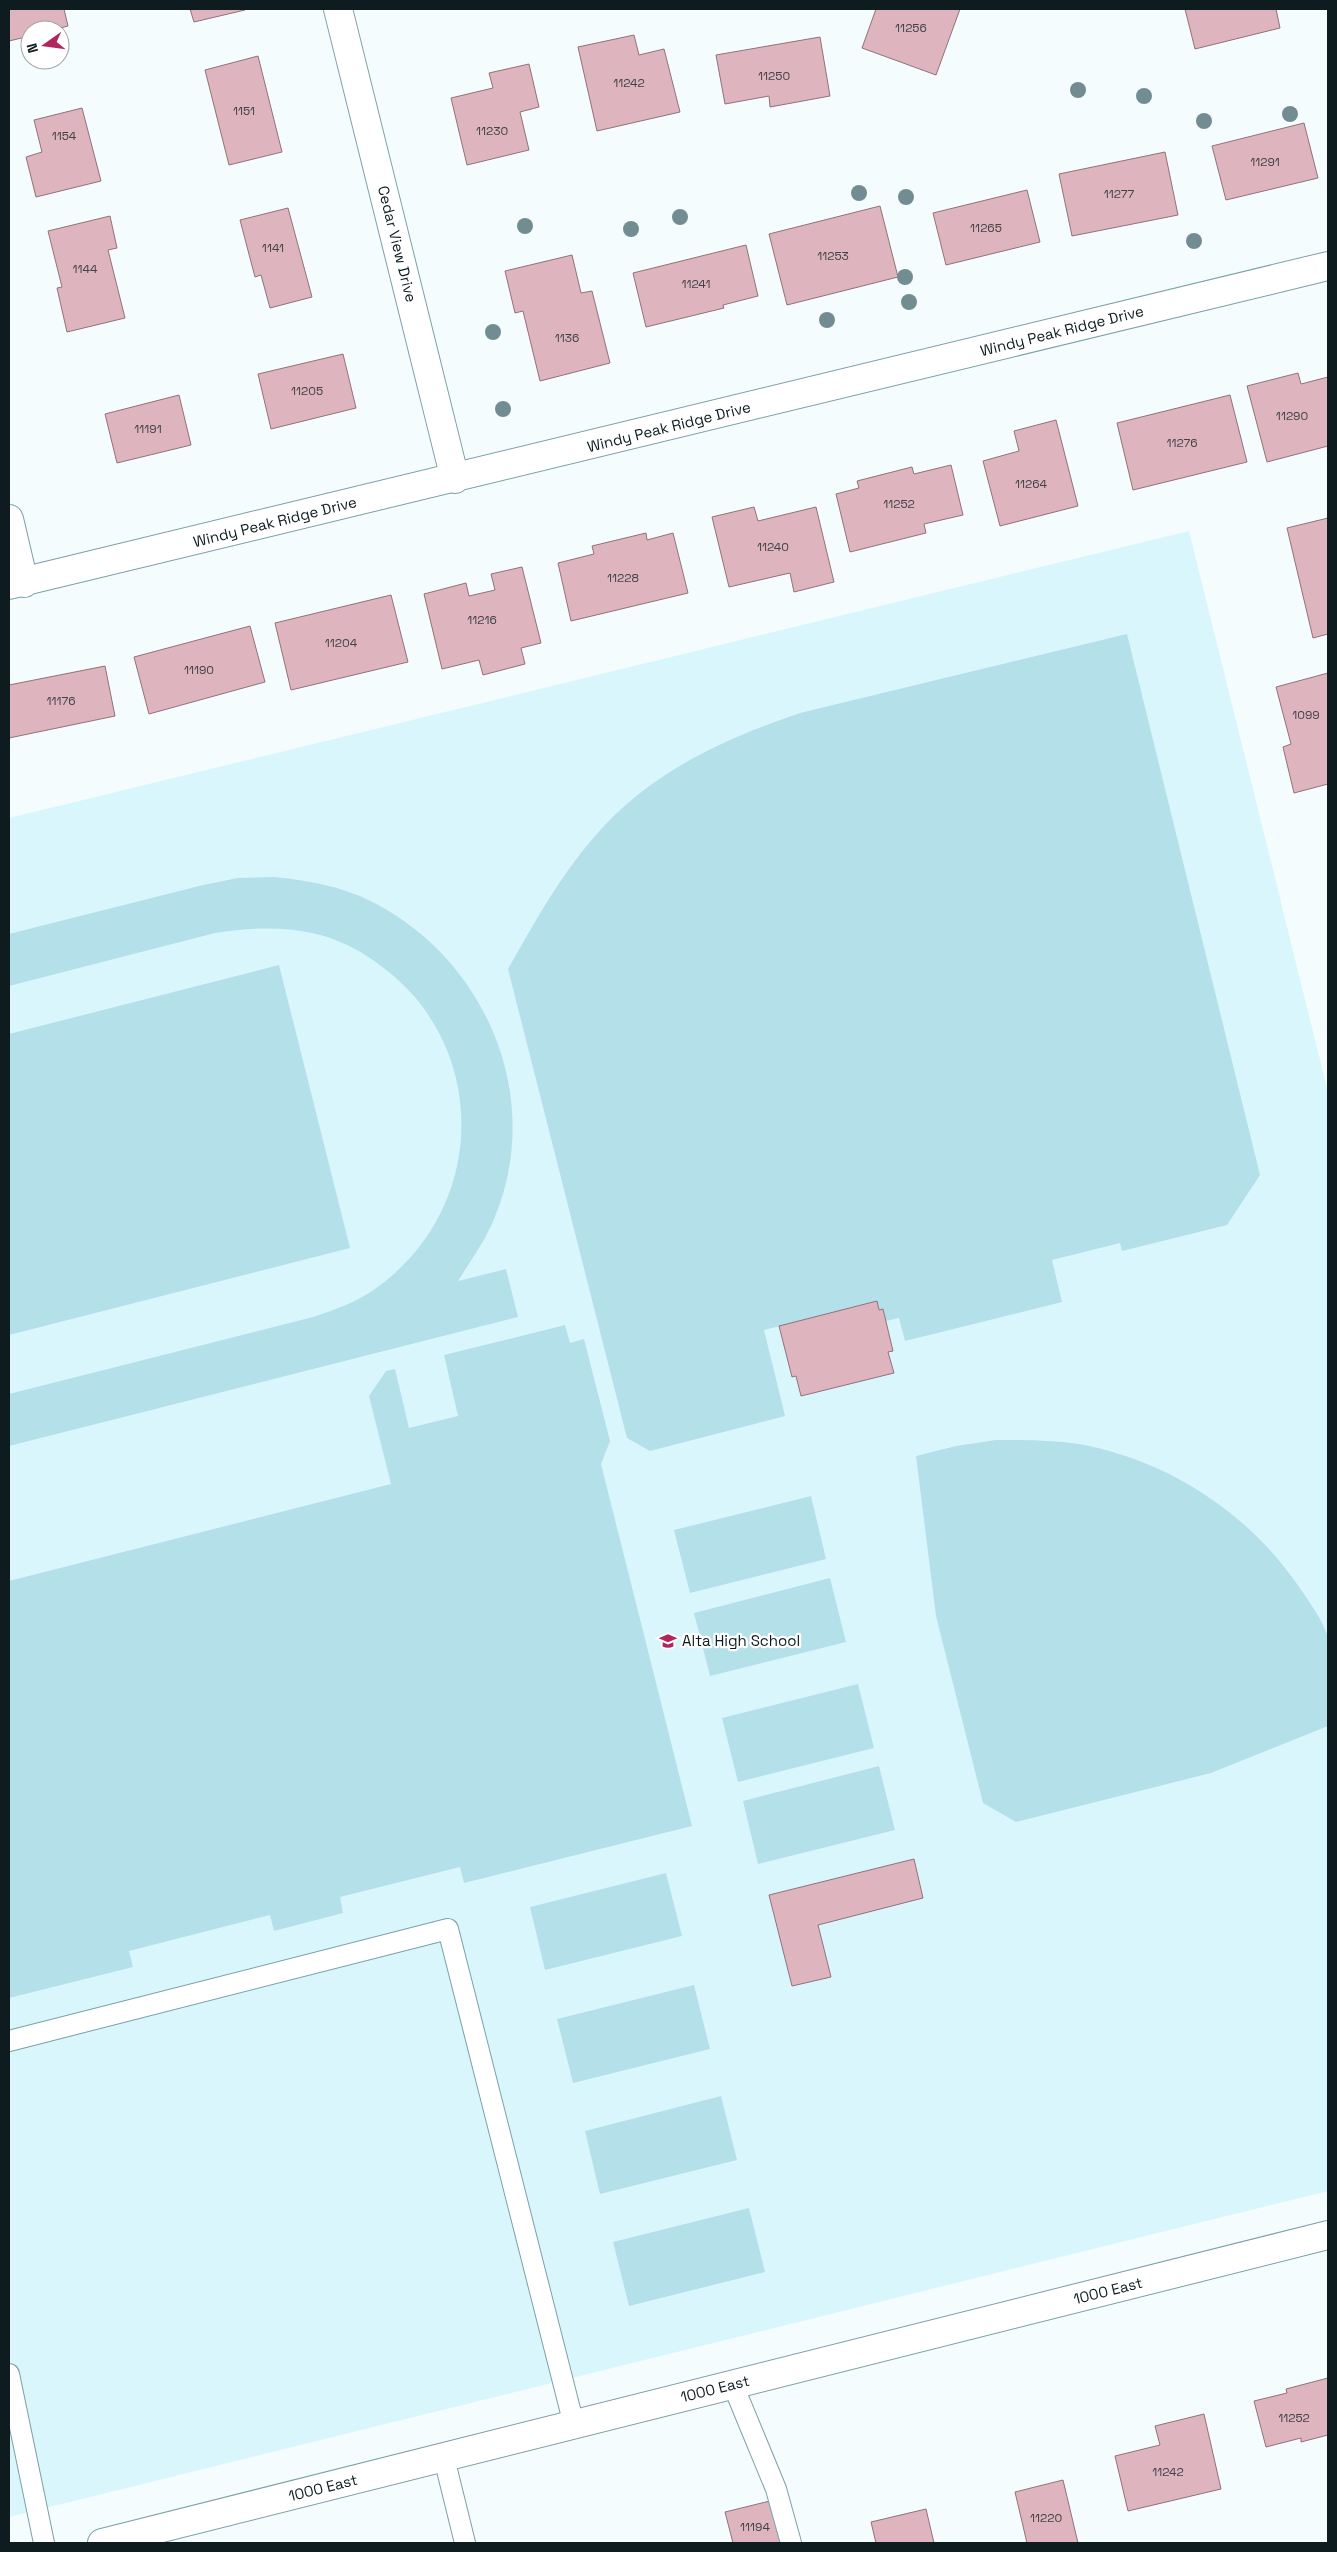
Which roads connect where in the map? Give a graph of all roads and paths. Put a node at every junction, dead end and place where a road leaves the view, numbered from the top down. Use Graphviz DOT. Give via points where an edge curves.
graph roads {
  1 [pos="338,9"];
  2 [pos="1328,266"];
  3 [pos="455,479"];
  4 [pos="9,519"];
  5 [pos="16,584"];
  6 [pos="9,2041"];
  7 [pos="1328,2235"];
  8 [pos="9,2374"];
  9 [pos="733,2385"];
  10 [pos="574,2425"];
  11 [pos="444,2458"];
  12 [pos="44,2543"];
  13 [pos="102,2543"];
  14 [pos="465,2543"];
  15 [pos="791,2543"];
  1 -- 3 [label="street, Cedar View Drive"];
  2 -- 3 [label="street, Windy Peak Ridge Drive"];
  3 -- 5 [label="street, Windy Peak Ridge Drive"];
  4 -- 5 [label="street"];
  6 -- 10 [label="lane" via="448,1929"];
  7 -- 9 [label="street, 1000 East"];
  8 -- 12 [label="lane"];
  9 -- 10 [label="street, 1000 East"];
  9 -- 15 [label="lane" via="776,2489"];
  10 -- 11 [label="street, 1000 East"];
  11 -- 13 [label="street, 1000 East"];
  11 -- 14 [label="lane"];
}
